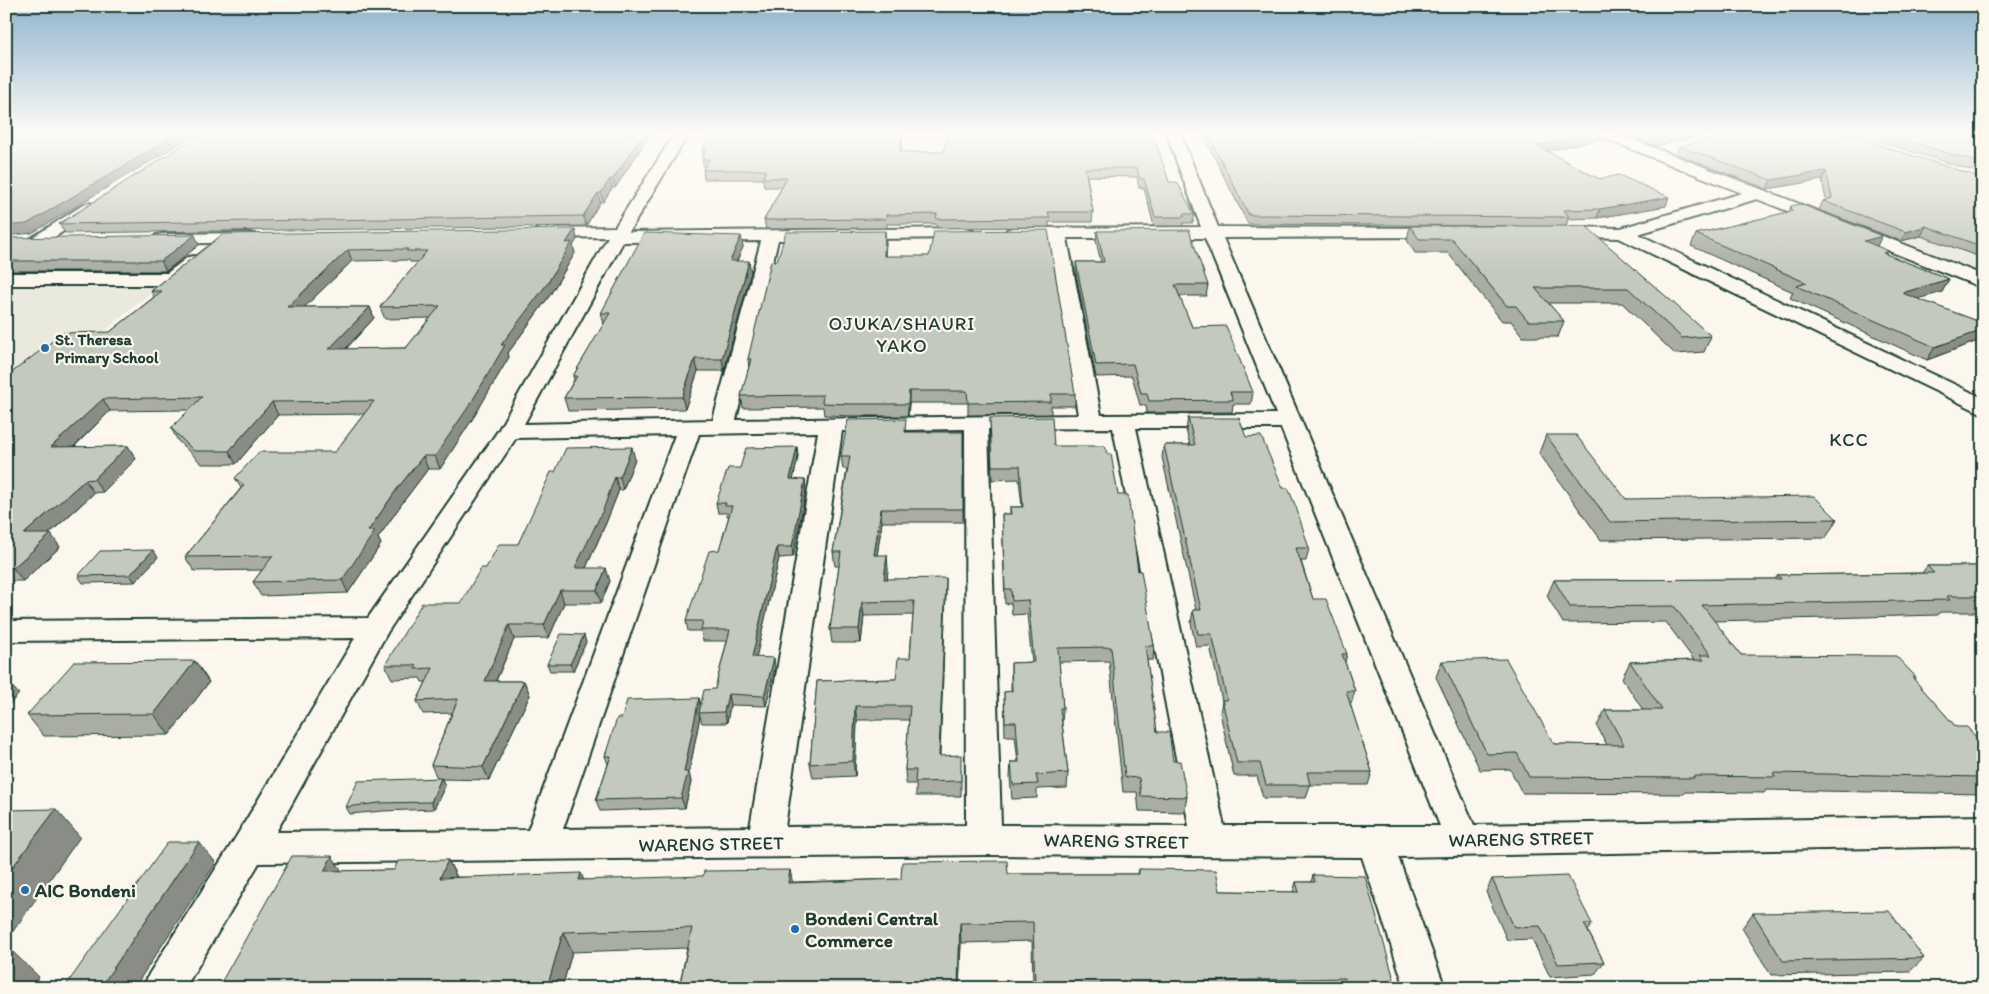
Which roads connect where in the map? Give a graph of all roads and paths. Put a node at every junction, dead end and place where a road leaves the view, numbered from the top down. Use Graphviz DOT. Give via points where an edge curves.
graph roads {
  1 [pos="653,179"];
  2 [pos="1192,179"];
  3 [pos="1719,179"];
  4 [pos="1756,194"];
  5 [pos="102,200"];
  6 [pos="1464,232"];
  7 [pos="1543,232"];
  8 [pos="978,233"];
  9 [pos="998,233"];
  10 [pos="1057,233"];
  11 [pos="1212,233"];
  12 [pos="1622,233"];
  13 [pos="525,234"];
  14 [pos="618,235"];
  15 [pos="771,235"];
  16 [pos="270,238"];
  17 [pos="221,239"];
  18 [pos="65,240"];
  19 [pos="143,240"];
  20 [pos="16,241"];
  21 [pos="36,241"];
  22 [pos="6,279"];
  23 [pos="1983,282"];
  24 [pos="1983,407"];
  25 [pos="1291,421"];
  26 [pos="976,422"];
  27 [pos="1091,422"];
  28 [pos="1123,422"];
  29 [pos="831,425"];
  30 [pos="690,426"];
  31 [pos="723,426"];
  32 [pos="509,431"];
  33 [pos="376,628"];
  34 [pos="6,630"];
  35 [pos="1977,838"];
  36 [pos="984,840"];
  37 [pos="1463,840"];
  38 [pos="1210,842"];
  39 [pos="1375,842"];
  40 [pos="765,844"];
  41 [pos="540,845"];
  42 [pos="248,848"];
  43 [pos="163,988"];
  44 [pos="1425,988"];
  1 -- 14 [label="street"];
  2 -- 11 [label="street"];
  3 -- 4 [label="street"];
  4 -- 12 [label="street"];
  4 -- 23 [label="street"];
  5 -- 21 [label="street"];
  6 -- 11 [label="street"];
  7 -- 12 [label="street"];
  8 -- 15 [label="street"];
  9 -- 10 [label="street"];
  10 -- 11 [label="street"];
  10 -- 27 [label="street"];
  11 -- 25 [label="street"];
  12 -- 24 [label="street"];
  13 -- 14 [label="street"];
  14 -- 15 [label="street"];
  14 -- 32 [label="street"];
  15 -- 31 [label="street"];
  16 -- 17 [label="street"];
  17 -- 19 [label="street"];
  17 -- 22 [label="street" via="171,279"];
  18 -- 21 [label="street"];
  20 -- 21 [label="street"];
  25 -- 28 [label="street"];
  25 -- 37 [label="street"];
  26 -- 27 [label="street"];
  26 -- 29 [label="street"];
  26 -- 36 [label="street"];
  27 -- 28 [label="street"];
  28 -- 38 [label="street"];
  29 -- 31 [label="street"];
  29 -- 40 [label="street"];
  30 -- 31 [label="street"];
  30 -- 32 [label="street"];
  30 -- 41 [label="street"];
  32 -- 33 [label="street"];
  33 -- 34 [label="street"];
  33 -- 42 [label="street"];
  35 -- 37 [label="street, WARENG STREET"];
  36 -- 38 [label="street, WARENG STREET"];
  36 -- 40 [label="street, WARENG STREET"];
  37 -- 39 [label="street, WARENG STREET"];
  38 -- 39 [label="street, WARENG STREET"];
  39 -- 44 [label="street"];
  40 -- 41 [label="street, WARENG STREET"];
  41 -- 42 [label="street, WARENG STREET"];
  42 -- 43 [label="street"];
}
